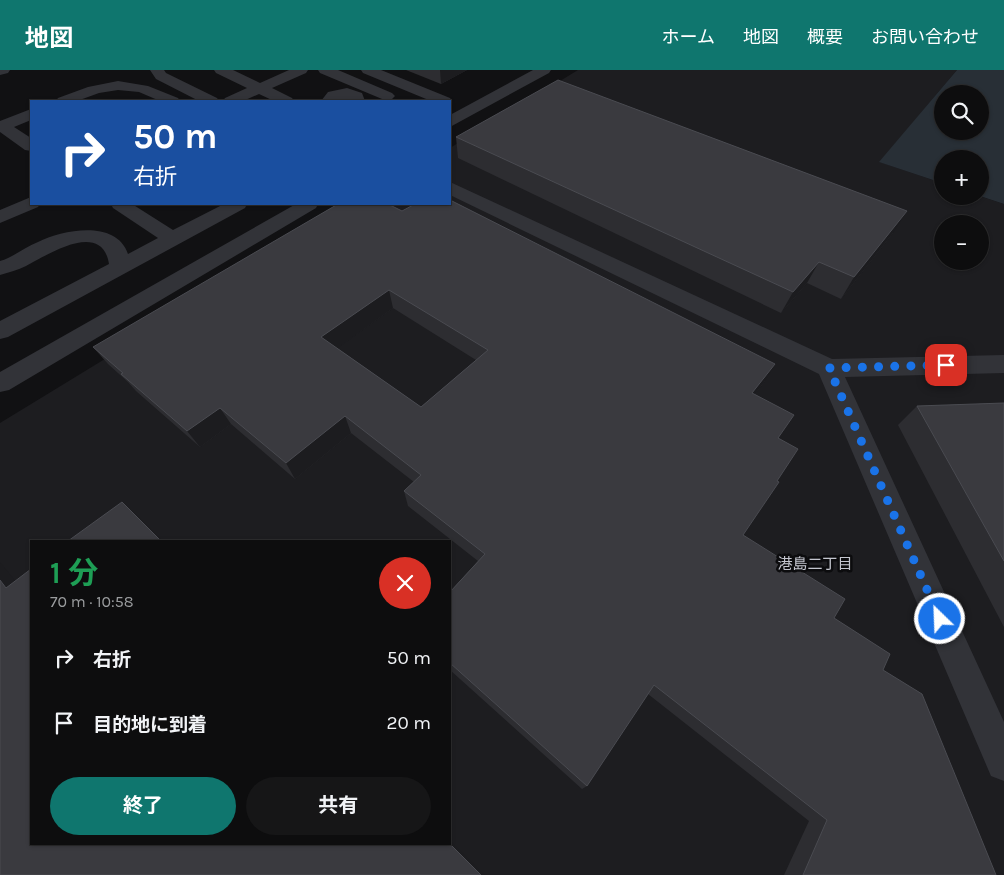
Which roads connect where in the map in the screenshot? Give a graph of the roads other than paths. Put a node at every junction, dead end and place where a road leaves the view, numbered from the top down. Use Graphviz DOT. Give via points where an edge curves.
graph roads {
  1 [pos="157,70"];
  2 [pos="221,70"];
  3 [pos="258,70"];
  4 [pos="301,70"];
  5 [pos="325,70"];
  6 [pos="368,70"];
  7 [pos="544,70"];
  8 [pos="136,73"];
  9 [pos="238,78"];
  10 [pos="259,88"];
  11 [pos="92,90"];
  12 [pos="231,96"];
  13 [pos="67,100"];
  14 [pos="109,100"];
  15 [pos="170,100"];
  16 [pos="209,100"];
  17 [pos="284,100"];
  18 [pos="330,100"];
  19 [pos="357,100"];
  20 [pos="398,100"];
  21 [pos="442,100"];
  22 [pos="451,104"];
  23 [pos="469,112"];
  24 [pos="30,114"];
  25 [pos="451,121"];
  26 [pos="1,127"];
  27 [pos="30,145"];
  28 [pos="451,188"];
  29 [pos="30,203"];
  30 [pos="122,205"];
  31 [pos="235,205"];
  32 [pos="307,205"];
  33 [pos="0,217"];
  34 [pos="173,238"];
  35 [pos="120,267"];
  36 [pos="0,268"];
  37 [pos="2,327"];
  38 [pos="1004,364"];
  39 [pos="829,368"];
  40 [pos="0,383"];
  41 [pos="1004,763"];
  1 -- 16 [label="street" via="161,76"];
  2 -- 9 [label="street"];
  3 -- 9 [label="street"];
  4 -- 10 [label="street"];
  5 -- 20 [label="street"];
  6 -- 21 [label="street"];
  7 -- 23 [label="street"];
  8 -- 11 [label="street"];
  9 -- 10 [label="street"];
  10 -- 12 [label="street"];
  10 -- 17 [label="street"];
  11 -- 13 [label="street"];
  11 -- 14 [label="street"];
  11 -- 15 [label="street" via="124,85 150,90"];
  18 -- 19 [label="street" via="347,93 357,96"];
  22 -- 23 [label="street"];
  23 -- 25 [label="street"];
  24 -- 26 [label="street"];
  26 -- 27 [label="street"];
  28 -- 39 [label="street"];
  29 -- 33 [label="street"];
  30 -- 34 [label="street"];
  31 -- 34 [label="street"];
  32 -- 40 [label="street"];
  34 -- 35 [label="street"];
  35 -- 36 [label="street" via="115,248 101,237 81,237 46,246 17,265"];
  35 -- 37 [label="street"];
  38 -- 39 [label="street"];
  39 -- 41 [label="street"];
}
